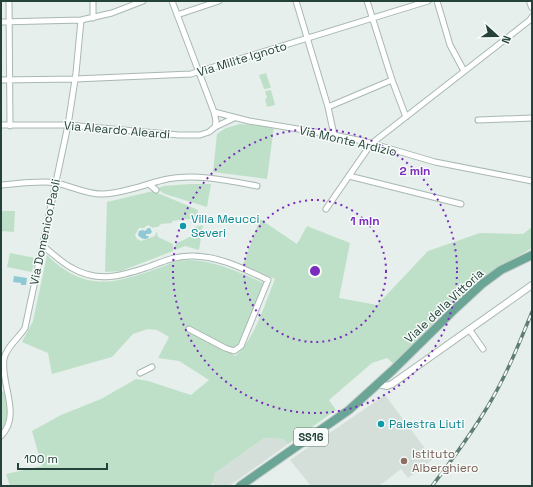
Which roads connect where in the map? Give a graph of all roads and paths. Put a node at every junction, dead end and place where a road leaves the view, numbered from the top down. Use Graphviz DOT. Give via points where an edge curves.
graph roads {
  1 [pos="9,1"];
  2 [pos="93,1"];
  3 [pos="143,1"];
  4 [pos="172,1"];
  5 [pos="220,1"];
  6 [pos="296,1"];
  7 [pos="367,1"];
  8 [pos="428,1"];
  9 [pos="437,1"];
  10 [pos="530,1"];
  11 [pos="532,7"];
  12 [pos="178,14"];
  13 [pos="532,17"];
  14 [pos="93,18"];
  15 [pos="374,19"];
  16 [pos="81,20"];
  17 [pos="1,22"];
  18 [pos="9,22"];
  19 [pos="308,39"];
  20 [pos="464,71"];
  21 [pos="199,73"];
  22 [pos="75,79"];
  23 [pos="1,80"];
  24 [pos="10,80"];
  25 [pos="392,80"];
  26 [pos="328,107"];
  27 [pos="214,112"];
  28 [pos="406,117"];
  29 [pos="234,118"];
  30 [pos="532,118"];
  31 [pos="478,120"];
  32 [pos="68,125"];
  33 [pos="1,126"];
  34 [pos="10,126"];
  35 [pos="215,127"];
  36 [pos="334,135"];
  37 [pos="371,144"];
  38 [pos="349,176"];
  39 [pos="532,181"];
  40 [pos="56,183"];
  41 [pos="149,184"];
  42 [pos="1,185"];
  43 [pos="257,186"];
  44 [pos="156,190"];
  45 [pos="461,204"];
  46 [pos="326,209"];
  47 [pos="43,246"];
  48 [pos="532,255"];
  49 [pos="532,285"];
  50 [pos="189,329"];
  51 [pos="469,329"];
  52 [pos="483,349"];
  53 [pos="152,367"];
  54 [pos="140,373"];
  55 [pos="378,384"];
  56 [pos="1,436"];
  57 [pos="240,486"];
  1 -- 18 [label="street"];
  2 -- 14 [label="street"];
  3 -- 14 [label="street"];
  4 -- 12 [label="street"];
  5 -- 12 [label="street"];
  6 -- 19 [label="street"];
  7 -- 15 [label="street"];
  8 -- 15 [label="street, Via Milite Ignoto"];
  9 -- 20 [label="street" via="450,44"];
  10 -- 11 [label="street"];
  12 -- 21 [label="street"];
  13 -- 20 [label="street"];
  14 -- 16 [label="street"];
  15 -- 19 [label="street, Via Milite Ignoto"];
  15 -- 25 [label="street"];
  16 -- 18 [label="street"];
  16 -- 22 [label="street, Via Domenico Paoli"];
  17 -- 18 [label="street"];
  18 -- 24 [label="street"];
  19 -- 21 [label="street, Via Milite Ignoto"];
  19 -- 26 [label="street"];
  20 -- 28 [label="street"];
  21 -- 22 [label="street, Via Milite Ignoto"];
  21 -- 27 [label="street"];
  22 -- 24 [label="street, Via Milite Ignoto"];
  22 -- 32 [label="street, Via Domenico Paoli"];
  23 -- 24 [label="street, Via Milite Ignoto"];
  24 -- 34 [label="street"];
  25 -- 26 [label="street"];
  25 -- 28 [label="street"];
  26 -- 36 [label="street"];
  27 -- 29 [label="street, Via Monte Ardizio"];
  27 -- 35 [label="street"];
  28 -- 37 [label="street"];
  29 -- 35 [label="street"];
  29 -- 36 [label="street, Via Monte Ardizio"];
  30 -- 31 [label="street"];
  32 -- 34 [label="street, Via Aleardo Aleardi"];
  32 -- 35 [label="street, Via Aleardo Aleardi" via="179,135 200,135"];
  32 -- 40 [label="street, Via Domenico Paoli"];
  33 -- 34 [label="street, Via Aleardo Aleardi"];
  36 -- 37 [label="street, Via Monte Ardizio"];
  37 -- 38 [label="street"];
  37 -- 39 [label="street, Via Monte Ardizio" via="435,162"];
  38 -- 45 [label="street"];
  38 -- 46 [label="street"];
  40 -- 41 [label="street" via="102,195"];
  40 -- 42 [label="street"];
  40 -- 47 [label="street, Via Domenico Paoli"];
  41 -- 43 [label="street" via="184,177"];
  41 -- 44 [label="street"];
  47 -- 50 [label="street" via="71,268 87,275 105,278 189,256 210,258 245,269 268,280 241,346 234,352"];
  47 -- 56 [label="street, Via Domenico Paoli" via="25,328 5,356 10,417 8,426"];
  48 -- 55 [label="main road, Viale della Vittoria / SS16" via="501,270 482,284"];
  49 -- 51 [label="street"];
  51 -- 52 [label="street"];
  51 -- 55 [label="street" via="392,384"];
  53 -- 54 [label="street"];
  55 -- 57 [label="main road, SS16" via="333,422"];
}
